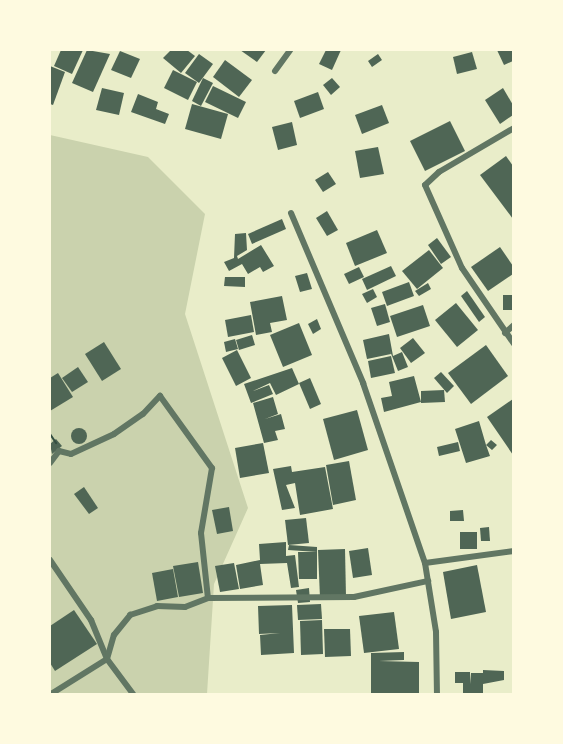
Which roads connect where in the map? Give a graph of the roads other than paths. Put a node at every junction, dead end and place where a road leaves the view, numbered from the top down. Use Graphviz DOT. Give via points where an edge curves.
graph roads {
  1 [pos="290,50"];
  2 [pos="275,71"];
  3 [pos="513,128"];
  4 [pos="291,213"];
  5 [pos="513,325"];
  6 [pos="505,333"];
  7 [pos="513,344"];
  8 [pos="50,463"];
  9 [pos="513,551"];
  10 [pos="50,560"];
  11 [pos="425,563"];
  12 [pos="428,581"];
  13 [pos="208,598"];
  14 [pos="107,659"];
  15 [pos="51,694"];
  16 [pos="133,694"];
  17 [pos="437,694"];
  1 -- 2 [label="street"];
  3 -- 6 [label="street" via="439,171 425,185 462,268"];
  4 -- 11 [label="street" via="363,382"];
  5 -- 6 [label="street"];
  6 -- 7 [label="street"];
  8 -- 13 [label="street" via="58,451 71,454 114,434 143,414 160,396 212,468 201,533"];
  9 -- 11 [label="street"];
  10 -- 14 [label="street" via="91,620"];
  11 -- 12 [label="street"];
  12 -- 13 [label="street" via="354,597"];
  12 -- 17 [label="street" via="436,632"];
  13 -- 14 [label="street" via="184,607 157,606 130,615 114,635"];
  14 -- 15 [label="street"];
  14 -- 16 [label="street"];
}
